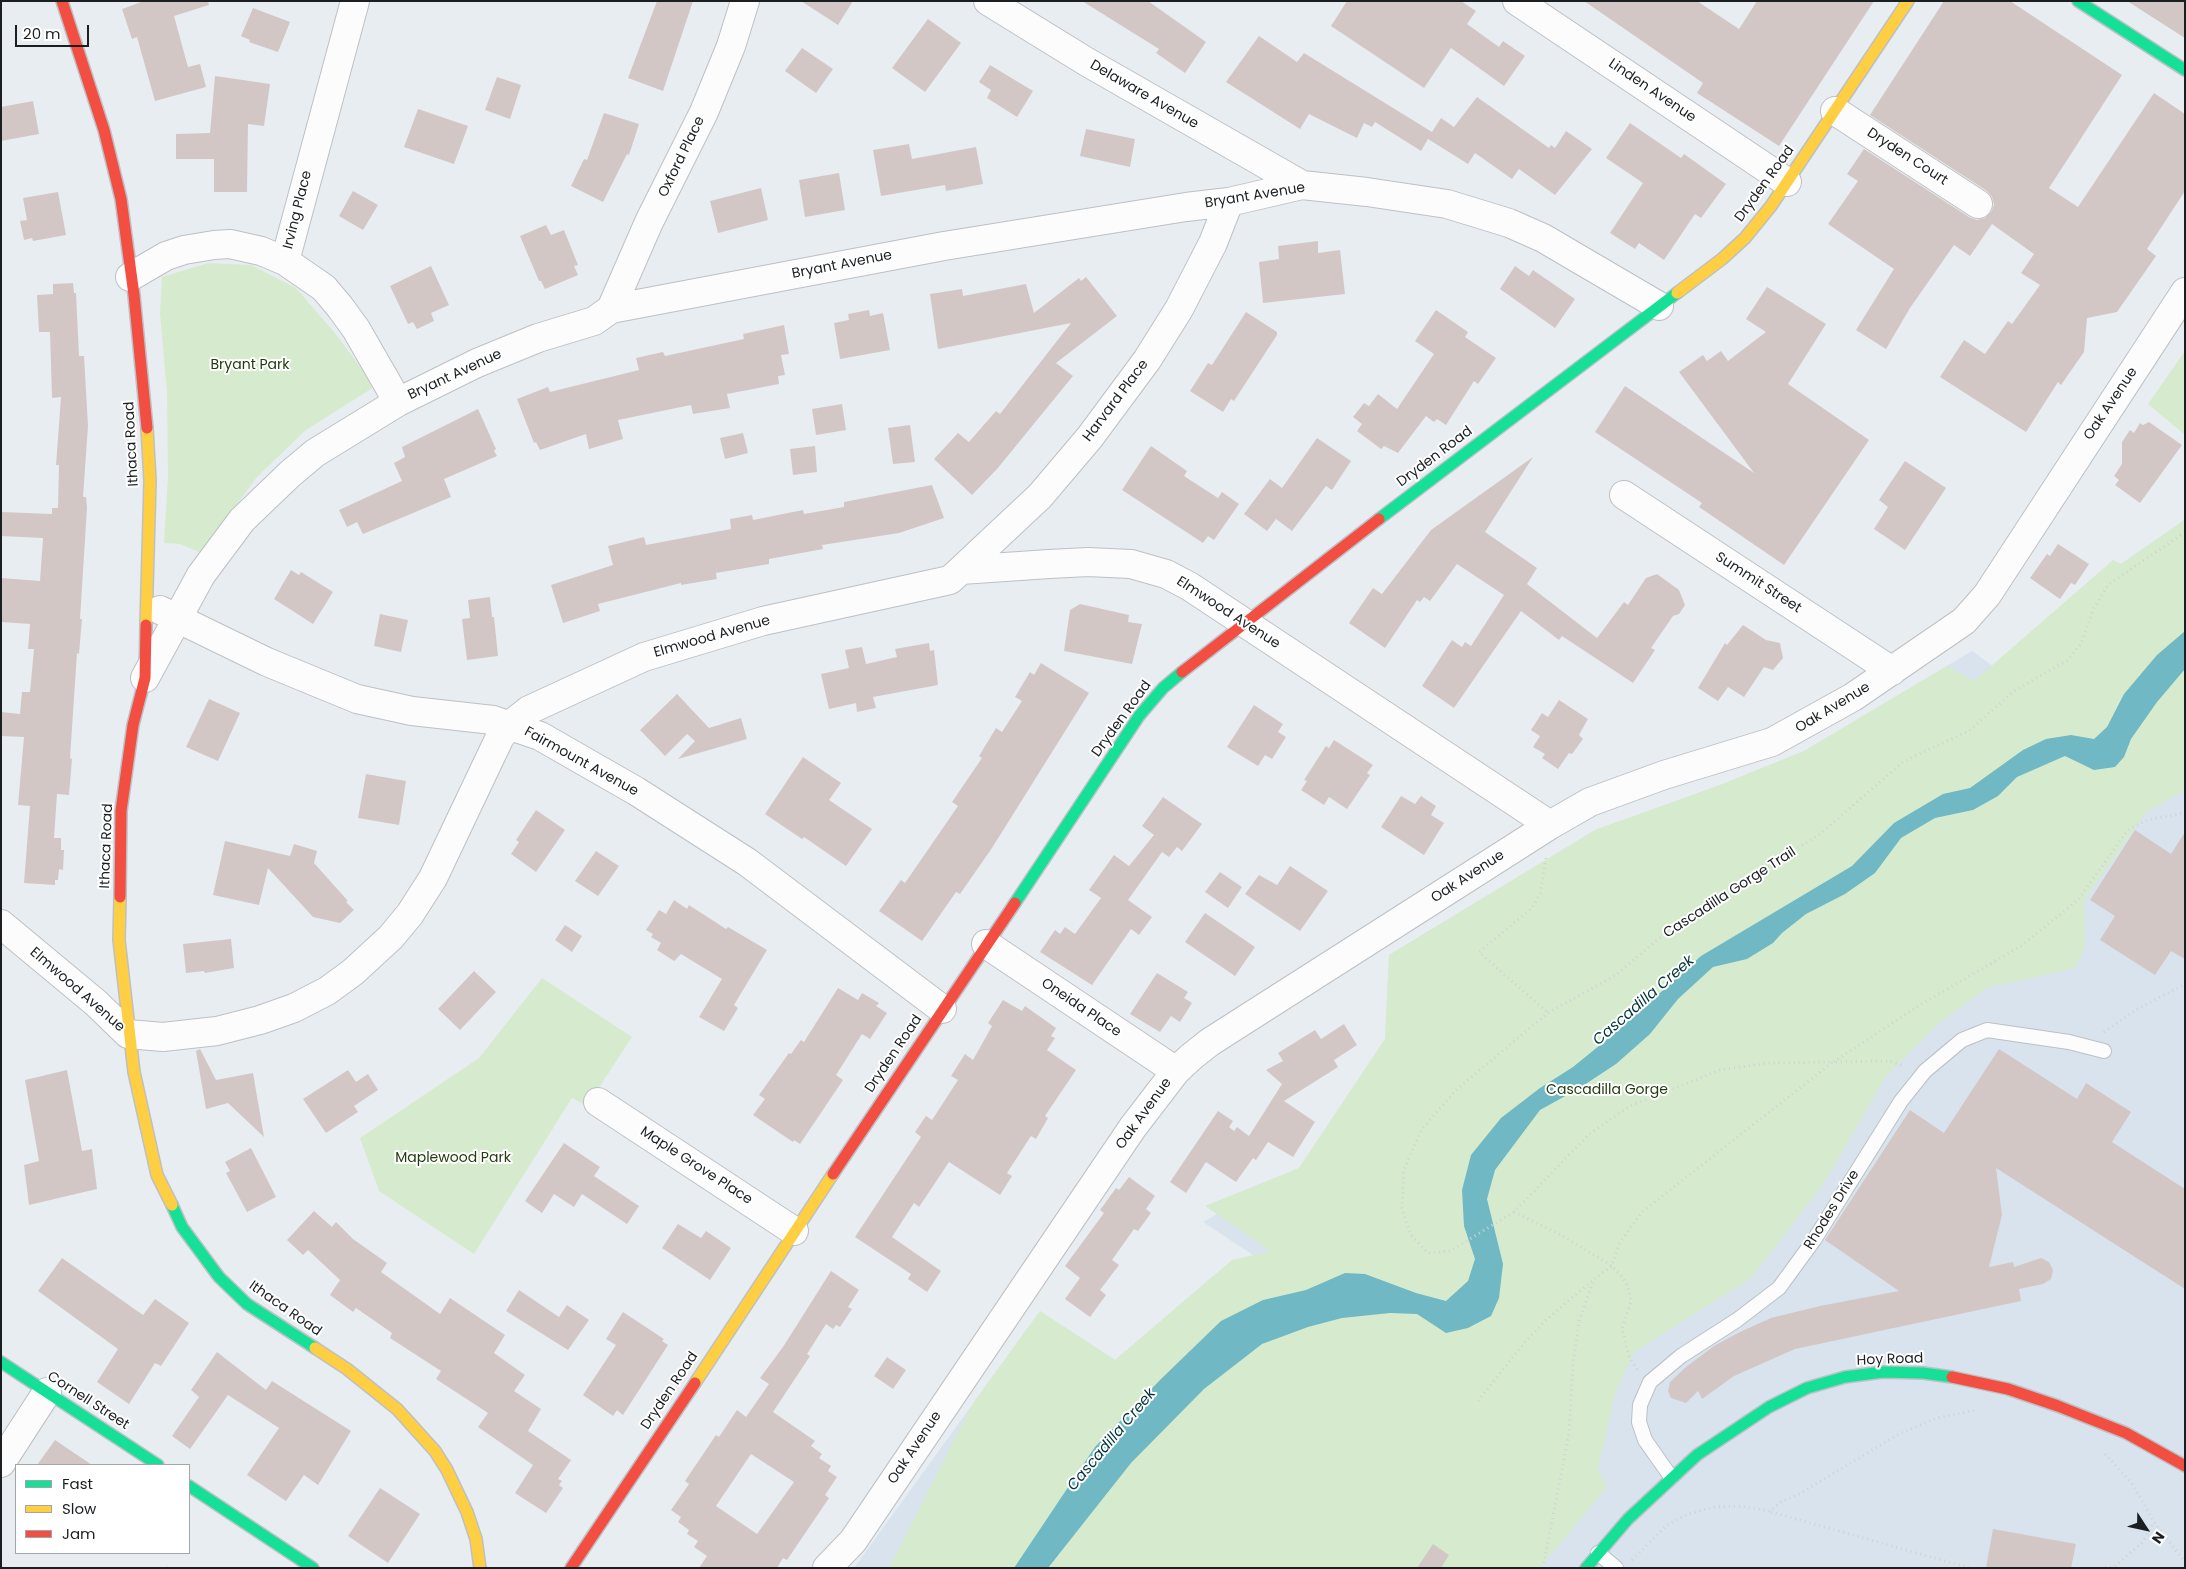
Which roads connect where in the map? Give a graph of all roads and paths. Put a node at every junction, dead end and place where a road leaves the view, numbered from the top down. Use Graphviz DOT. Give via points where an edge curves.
graph roads {
  1 [pos="62,1"];
  2 [pos="355,1"];
  3 [pos="745,1"];
  4 [pos="988,1"];
  5 [pos="1517,1"];
  6 [pos="1908,1"];
  7 [pos="2078,1"];
  8 [pos="2185,70"];
  9 [pos="1835,111"];
  10 [pos="1787,182"];
  11 [pos="1302,186"];
  12 [pos="1229,202"];
  13 [pos="1978,204"];
  14 [pos="285,261"];
  15 [pos="130,277"];
  16 [pos="2185,292"];
  17 [pos="1659,306"];
  18 [pos="611,309"];
  19 [pos="398,402"];
  20 [pos="1624,495"];
  21 [pos="2185,532"];
  22 [pos="961,570"];
  23 [pos="146,602"];
  24 [pos="176,618"];
  25 [pos="1245,623"];
  26 [pos="1892,672"];
  27 [pos="145,678"];
  28 [pos="510,725"];
  29 [pos="2185,812"];
  30 [pos="1550,825"];
  31 [pos="3,928"];
  32 [pos="986,944"];
  33 [pos="2185,984"];
  34 [pos="942,1009"];
  35 [pos="1548,1013"];
  36 [pos="128,1034"];
  37 [pos="2069,1042"];
  38 [pos="2104,1051"];
  39 [pos="1833,1062"];
  40 [pos="1176,1071"];
  41 [pos="1925,1071"];
  42 [pos="598,1102"];
  43 [pos="1514,1212"];
  44 [pos="794,1231"];
  45 [pos="1612,1266"];
  46 [pos="1594,1279"];
  47 [pos="1,1362"];
  48 [pos="1647,1388"];
  49 [pos="47,1392"];
  50 [pos="1478,1401"];
  51 [pos="1979,1410"];
  52 [pos="2100,1450"];
  53 [pos="1,1463"];
  54 [pos="156,1464"];
  55 [pos="2185,1466"];
  56 [pos="1671,1478"];
  57 [pos="190,1487"];
  58 [pos="1770,1511"];
  59 [pos="2154,1522"];
  60 [pos="1598,1553"];
  61 [pos="2185,1562"];
  62 [pos="314,1568"];
  63 [pos="480,1568"];
  64 [pos="571,1568"];
  65 [pos="827,1568"];
  66 [pos="1543,1568"];
  67 [pos="1586,1568"];
  68 [pos="1616,1568"];
  69 [pos="1625,1568"];
  70 [pos="1970,1568"];
  71 [pos="2105,1568"];
  1 -- 15 [label="street, Ithaca Road" via="84,64 121,199"];
  2 -- 14 [label="street, Irving Place"];
  3 -- 18 [label="street, Oxford Place" via="704,112"];
  4 -- 11 [label="street, Delaware Avenue"];
  5 -- 10 [label="street, Linden Avenue"];
  6 -- 9 [label="street, Dryden Road"];
  7 -- 8 [label="street"];
  9 -- 10 [label="street, Dryden Road"];
  9 -- 13 [label="street, Dryden Court"];
  10 -- 17 [label="street, Dryden Road" via="1744,238 1722,259"];
  11 -- 12 [label="street, Bryant Avenue"];
  11 -- 17 [label="street, Bryant Avenue" via="1447,204 1510,223 1544,238"];
  12 -- 18 [label="street, Bryant Avenue" via="944,246"];
  12 -- 22 [label="street, Harvard Place" via="1213,243 1179,309 1147,360 1090,437 1040,496"];
  14 -- 15 [label="street, Irving Place" via="230,244 214,245 166,256"];
  14 -- 19 [label="street" via="324,288 340,307"];
  15 -- 23 [label="street, Ithaca Road" via="150,481"];
  16 -- 26 [label="street, Oak Avenue" via="1987,594 1964,621"];
  17 -- 25 [label="street, Dryden Road"];
  18 -- 19 [label="street, Bryant Avenue" via="594,321 538,338 477,363"];
  19 -- 24 [label="street, Bryant Avenue" via="315,453 242,520"];
  20 -- 26 [label="street, Summit Street"];
  21 -- 35 [label="path, Cascadilla Gorge Trail" via="2108,586 2093,610 2082,644 2068,660 2014,691 1969,731 1904,761 1820,834 1675,925 1616,975"];
  22 -- 25 [label="street, Elmwood Avenue" via="1088,562 1131,564 1181,582"];
  22 -- 28 [label="street, Elmwood Avenue" via="950,580 763,621 644,657 541,703"];
  23 -- 24 [label="street, Fairmount Avenue"];
  23 -- 27 [label="street, Ithaca Road"];
  24 -- 27 [label="street, Bryant Avenue"];
  24 -- 28 [label="street, Fairmount Avenue" via="267,662 357,699 412,711"];
  25 -- 30 [label="street, Elmwood Avenue"];
  25 -- 32 [label="street, Dryden Road" via="1163,688 1139,716"];
  26 -- 30 [label="street, Oak Avenue" via="1812,722 1772,742 1608,795"];
  27 -- 36 [label="street, Ithaca Road" via="133,725 121,811 119,940"];
  28 -- 34 [label="street, Fairmount Avenue" via="540,736 636,791 747,862"];
  28 -- 36 [label="street, Elmwood Avenue" via="490,756 433,878 391,937 353,972 311,999 260,1020 208,1032 162,1036"];
  29 -- 39 [label="path" via="2147,820 2128,830 2078,900 2021,946 1920,1005"];
  30 -- 35 [label="path" via="1540,893 1532,908 1479,952"];
  30 -- 40 [label="street, Oak Avenue" via="1210,1042"];
  31 -- 36 [label="street, Elmwood Avenue" via="96,1003"];
  32 -- 34 [label="street, Dryden Road"];
  32 -- 40 [label="street, Oneida Place"];
  33 -- 37 [label="path" via="2139,1008 2097,1037"];
  34 -- 44 [label="street, Dryden Road"];
  35 -- 43 [label="path, Cascadilla Gorge Trail" via="1457,1089 1422,1128 1404,1169 1402,1208 1410,1234 1428,1253 1450,1251"];
  36 -- 63 [label="street, Ithaca Road" via="157,1175 182,1227 219,1276 248,1304 347,1369 410,1421 447,1470 467,1512 476,1539"];
  37 -- 38 [label="lane, Rhodes Drive"];
  37 -- 41 [label="lane, Rhodes Drive" via="2002,1031 1981,1031 1954,1046"];
  39 -- 41 [label="path, Cascadilla Gorge Trail" via="1888,1061"];
  39 -- 43 [label="path, Cascadilla Gorge Trail" via="1768,1063 1720,1070 1630,1106 1588,1135"];
  39 -- 45 [label="path" via="1642,1212 1619,1244"];
  40 -- 65 [label="street, Oak Avenue" via="1133,1127 853,1541"];
  41 -- 48 [label="lane, Rhodes Drive" via="1901,1101 1814,1240 1779,1288 1681,1356 1656,1376"];
  42 -- 44 [label="street, Maple Grove Place"];
  43 -- 45 [label="path"];
  44 -- 64 [label="street, Dryden Road"];
  45 -- 46 [label="path"];
  45 -- 48 [label="path" via="1631,1294 1622,1329 1629,1356"];
  46 -- 50 [label="path" via="1525,1342"];
  46 -- 66 [label="path" via="1576,1335 1569,1433"];
  47 -- 49 [label="street, Cornell Street"];
  48 -- 56 [label="lane, Rhodes Drive" via="1640,1404 1641,1432"];
  49 -- 53 [label="street"];
  49 -- 54 [label="street, Cornell Street"];
  51 -- 58 [label="path" via="1937,1418 1899,1434"];
  52 -- 59 [label="path" via="2131,1482"];
  55 -- 56 [label="street, Hoy Road" via="2126,1433 2008,1389 1923,1373 1883,1372 1845,1377 1807,1388 1776,1403 1732,1430"];
  56 -- 60 [label="street, Hoy Road"];
  57 -- 62 [label="street"];
  58 -- 69 [label="path" via="1738,1506 1688,1514 1667,1525"];
  58 -- 70 [label="path"];
  59 -- 61 [label="path"];
  59 -- 71 [label="path" via="2143,1542 2115,1566"];
  60 -- 67 [label="street, Hoy Road"];
  60 -- 68 [label="lane"];
}
